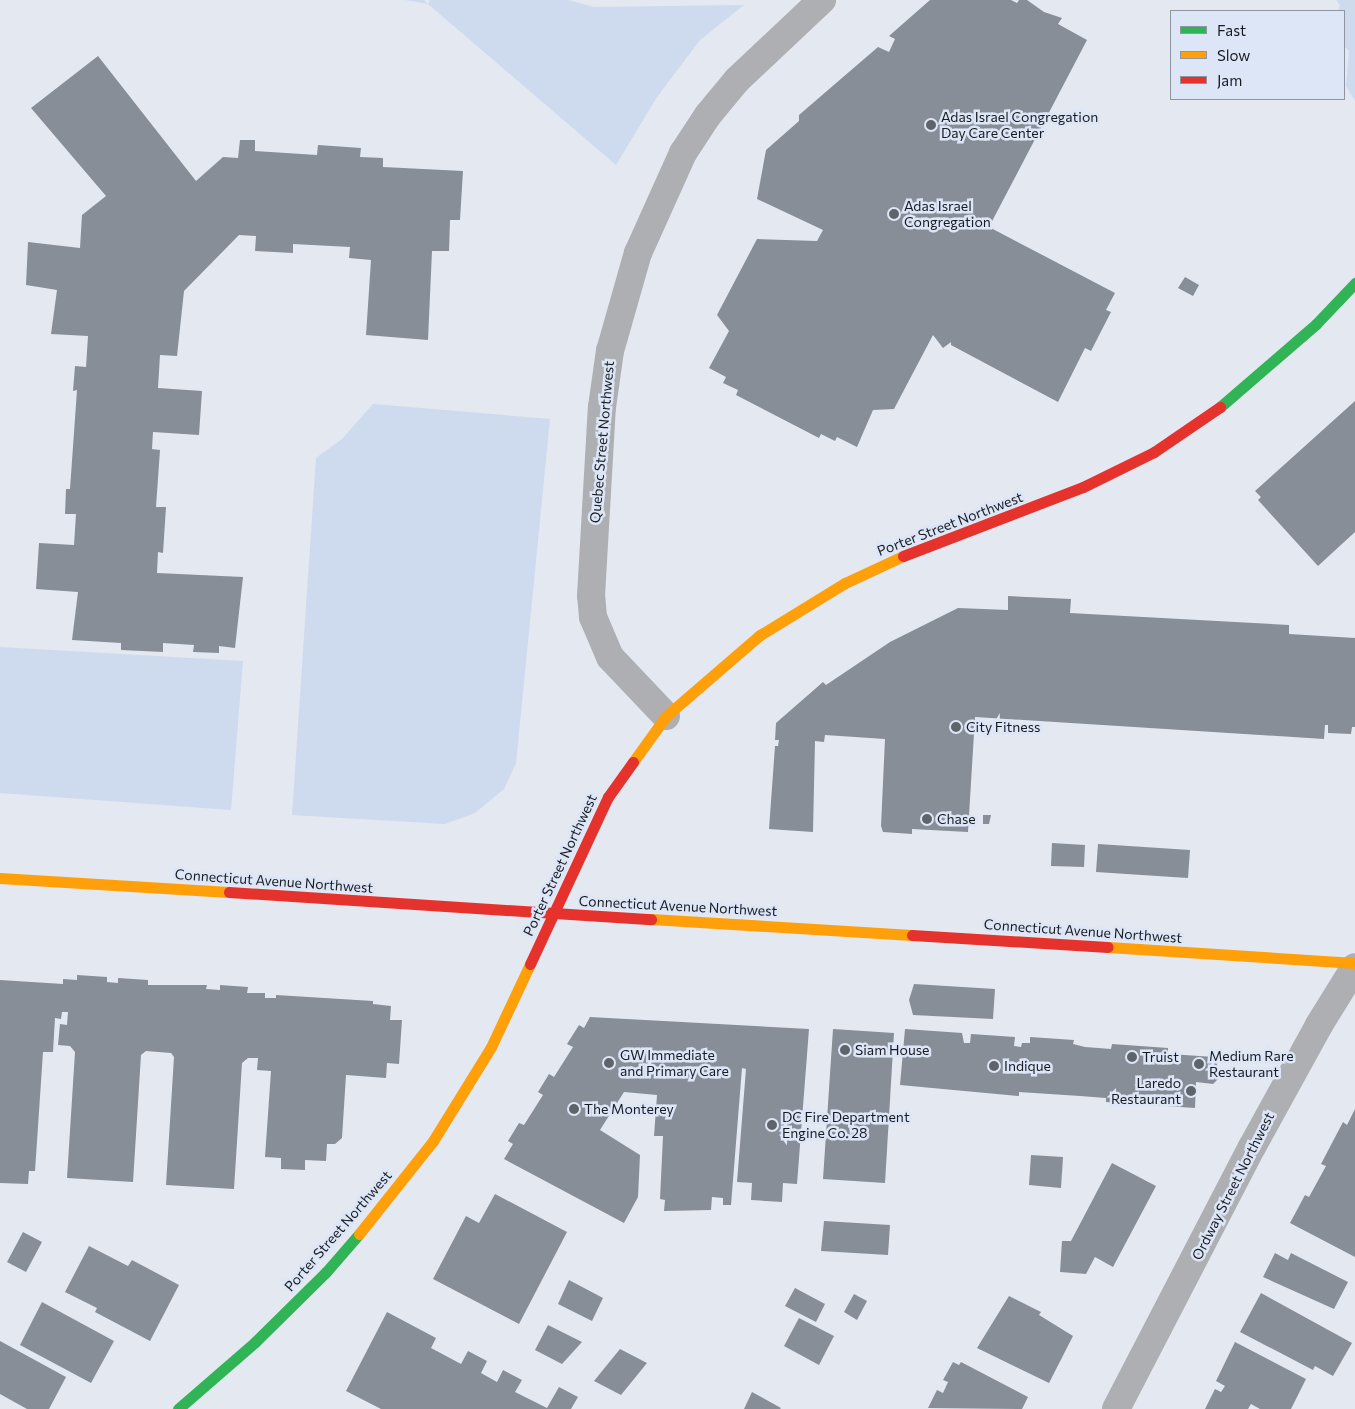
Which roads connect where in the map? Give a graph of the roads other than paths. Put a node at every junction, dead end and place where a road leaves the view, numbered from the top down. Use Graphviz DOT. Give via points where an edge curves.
graph roads {
  1 [pos="822,0"];
  2 [pos="1355,283"];
  3 [pos="666,716"];
  4 [pos="0,878"];
  5 [pos="555,914"];
  6 [pos="1355,963"];
  7 [pos="1355,967"];
  8 [pos="178,1409"];
  9 [pos="1116,1409"];
  1 -- 3 [label="street, Quebec Street Northwest" via="737,80 683,154 638,253 610,351 602,407 591,596 593,617 610,657"];
  2 -- 3 [label="main road, Porter Street Northwest" via="1316,324 1256,378 1209,416 1154,452 1083,487 919,549 845,583 760,634"];
  3 -- 5 [label="main road, Porter Street Northwest" via="608,797"];
  4 -- 5 [label="main road, Connecticut Avenue Northwest"];
  5 -- 6 [label="main road, Connecticut Avenue Northwest"];
  5 -- 8 [label="main road, Porter Street Northwest" via="491,1047 433,1141 387,1202 289,1310"];
  7 -- 9 [label="street, Ordway Street Northwest" via="1252,1147"];
}
